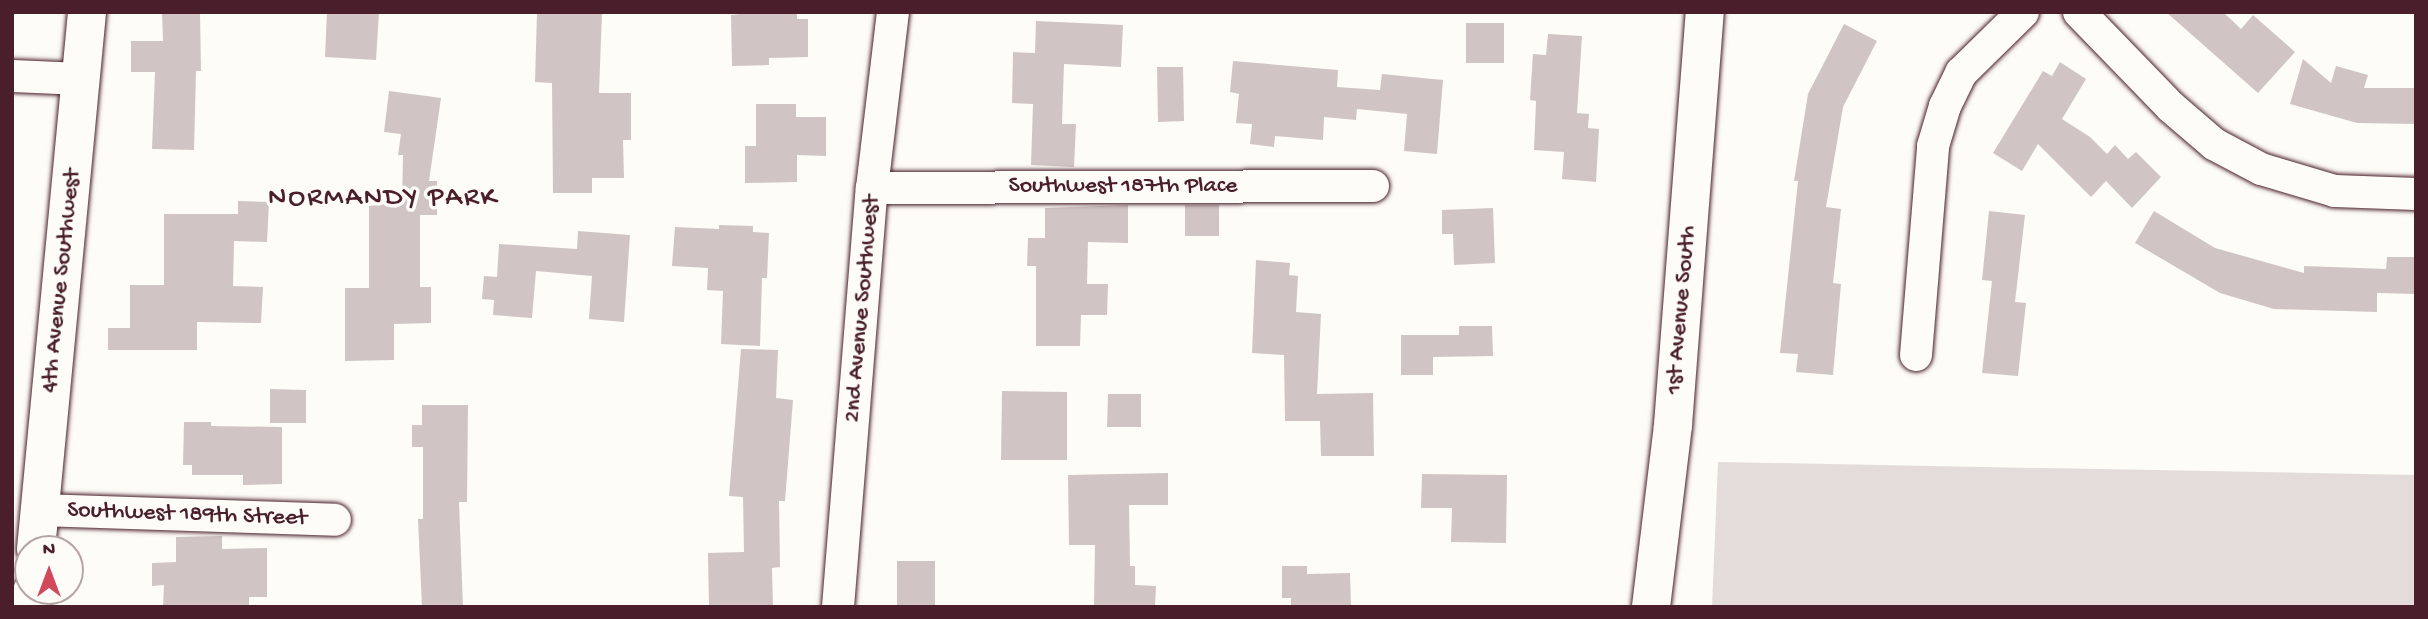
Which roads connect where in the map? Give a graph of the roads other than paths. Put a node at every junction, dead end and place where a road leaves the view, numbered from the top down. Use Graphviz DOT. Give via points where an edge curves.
graph roads {
  1 [pos="87,12"];
  2 [pos="894,12"];
  3 [pos="1706,12"];
  4 [pos="2023,12"];
  5 [pos="2079,12"];
  6 [pos="12,76"];
  7 [pos="82,79"];
  8 [pos="1373,186"];
  9 [pos="872,188"];
  10 [pos="2416,194"];
  11 [pos="1916,355"];
  12 [pos="40,510"];
  13 [pos="335,520"];
  14 [pos="37,535"];
  15 [pos="838,607"];
  16 [pos="1651,607"];
  1 -- 7 [label="main road, 4th Avenue Southwest"];
  2 -- 9 [label="street, 2nd Avenue Southwest"];
  3 -- 16 [label="main road, 1st Avenue South" via="1673,425"];
  4 -- 11 [label="street" via="1961,73 1945,106 1933,146"];
  5 -- 10 [label="street" via="2214,145 2261,169 2335,191"];
  6 -- 7 [label="street"];
  7 -- 12 [label="main road, 4th Avenue Southwest"];
  8 -- 9 [label="street, Southwest 187th Place"];
  9 -- 15 [label="street, 2nd Avenue Southwest"];
  12 -- 13 [label="street, Southwest 189th Street"];
  12 -- 14 [label="main road, 4th Avenue Southwest"];
}
